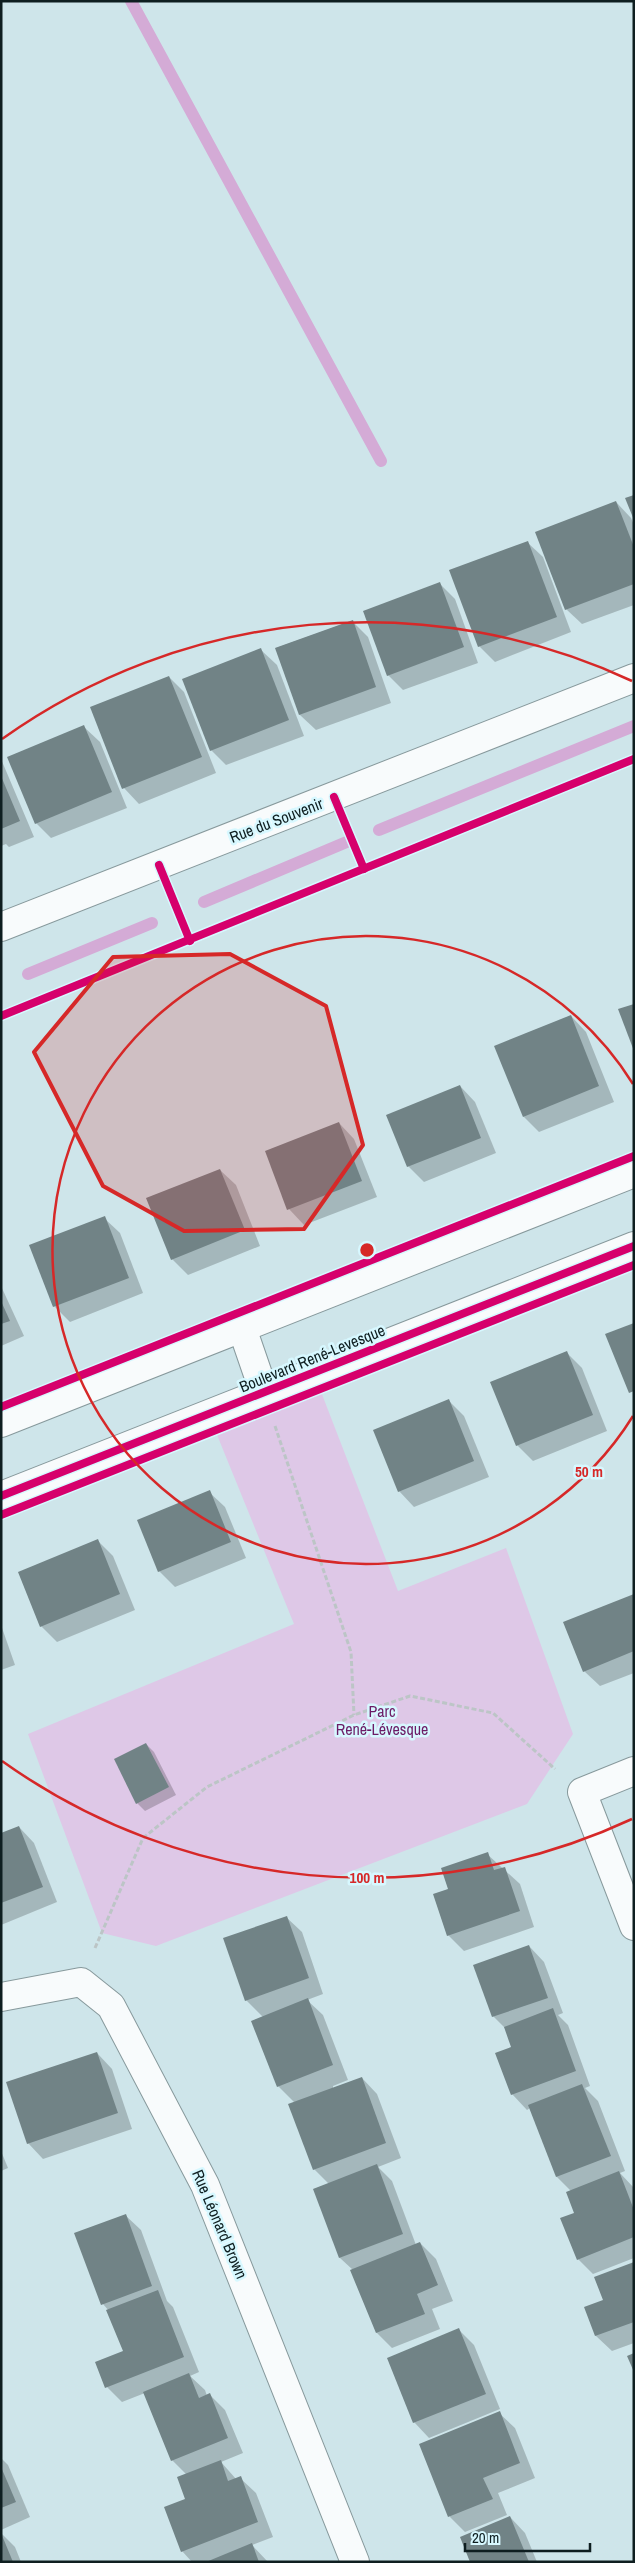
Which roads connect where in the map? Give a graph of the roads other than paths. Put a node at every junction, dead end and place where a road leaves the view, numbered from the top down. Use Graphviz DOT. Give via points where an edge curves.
graph roads {
  1 [pos="634,678"];
  2 [pos="1,927"];
  3 [pos="634,1173"];
  4 [pos="634,1246"];
  5 [pos="242,1328"];
  6 [pos="264,1392"];
  7 [pos="1,1423"];
  8 [pos="1,1496"];
  9 [pos="634,1771"];
  10 [pos="634,1926"];
  11 [pos="1,1997"];
  12 [pos="355,2562"];
  1 -- 2 [label="street, Rue du Souvenir"];
  3 -- 5 [label="street"];
  4 -- 6 [label="street, Boulevard René-Levesque"];
  5 -- 6 [label="street, Boulevard René-Levesque"];
  5 -- 7 [label="street"];
  6 -- 8 [label="street, Boulevard René-Levesque"];
  9 -- 10 [label="street" via="582,1792"];
  11 -- 12 [label="street, Rue Léonard Brown" via="81,1982 111,2006 205,2185"];
}
